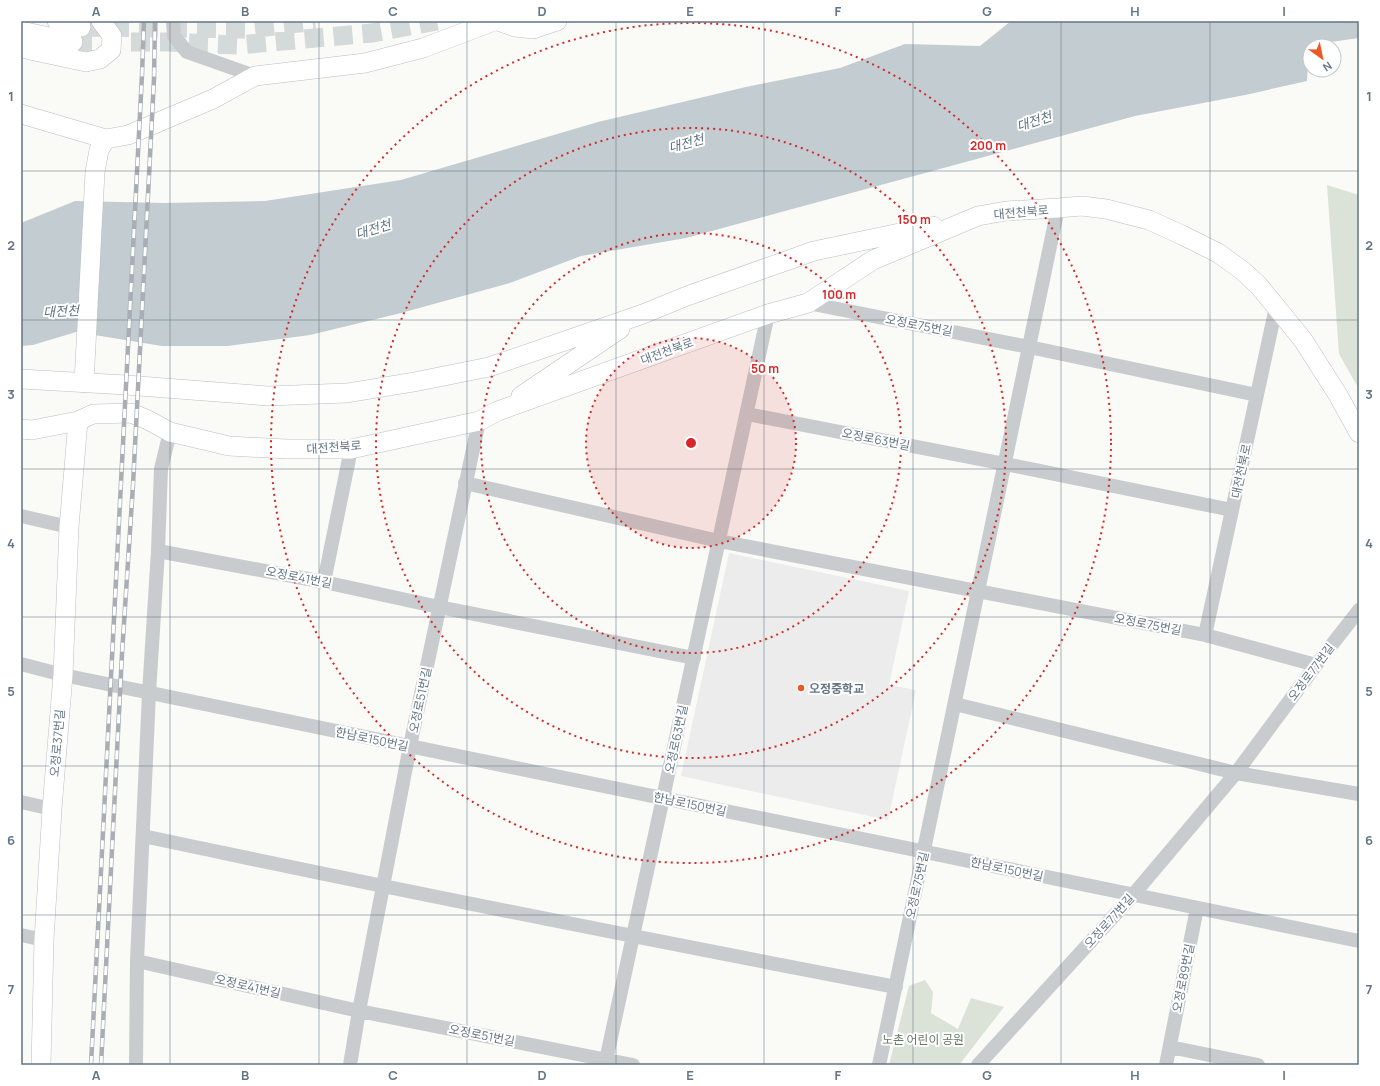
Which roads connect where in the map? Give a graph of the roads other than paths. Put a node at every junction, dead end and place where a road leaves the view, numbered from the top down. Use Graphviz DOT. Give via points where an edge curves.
graph roads {
  1 [pos="57,21"];
  2 [pos="101,21"];
  3 [pos="173,21"];
  4 [pos="494,21"];
  5 [pos="498,21"];
  6 [pos="557,21"];
  7 [pos="21,31"];
  8 [pos="21,48"];
  9 [pos="44,54"];
  10 [pos="21,58"];
  11 [pos="256,76"];
  12 [pos="21,114"];
  13 [pos="106,139"];
  14 [pos="1058,208"];
  15 [pos="978,216"];
  16 [pos="808,303"];
  17 [pos="1276,307"];
  18 [pos="643,314"];
  19 [pos="768,314"];
  20 [pos="1030,346"];
  21 [pos="21,378"];
  22 [pos="84,383"];
  23 [pos="1257,395"];
  24 [pos="498,411"];
  25 [pos="746,414"];
  26 [pos="78,421"];
  27 [pos="479,421"];
  28 [pos="21,428"];
  29 [pos="170,432"];
  30 [pos="1359,433"];
  31 [pos="351,448"];
  32 [pos="1005,464"];
  33 [pos="465,482"];
  34 [pos="1232,510"];
  35 [pos="21,516"];
  36 [pos="69,526"];
  37 [pos="719,541"];
  38 [pos="158,551"];
  39 [pos="324,582"];
  40 [pos="979,590"];
  41 [pos="439,608"];
  42 [pos="1359,610"];
  43 [pos="1205,635"];
  44 [pos="694,658"];
  45 [pos="21,664"];
  46 [pos="1316,665"];
  47 [pos="63,675"];
  48 [pos="149,693"];
  49 [pos="955,704"];
  50 [pos="410,746"];
  51 [pos="1236,773"];
  52 [pos="1359,794"];
  53 [pos="663,798"];
  54 [pos="21,802"];
  55 [pos="52,809"];
  56 [pos="142,836"];
  57 [pos="924,852"];
  58 [pos="383,887"];
  59 [pos="1133,895"];
  60 [pos="1197,908"];
  61 [pos="21,935"];
  62 [pos="633,937"];
  63 [pos="44,940"];
  64 [pos="1359,942"];
  65 [pos="137,961"];
  66 [pos="896,987"];
  67 [pos="359,1011"];
  68 [pos="1170,1047"];
  69 [pos="605,1062"];
  70 [pos="41,1065"];
  71 [pos="136,1065"];
  72 [pos="350,1065"];
  73 [pos="633,1065"];
  74 [pos="880,1065"];
  75 [pos="978,1065"];
  76 [pos="1166,1065"];
  77 [pos="1258,1065"];
  1 -- 7 [label="main road" via="77,34"];
  2 -- 9 [label="main road" via="112,36 111,50 100,60 86,62"];
  3 -- 11 [label="street" via="174,36 187,52"];
  4 -- 11 [label="main road" via="424,48 365,63"];
  5 -- 6 [label="main road" via="515,27 533,29"];
  8 -- 9 [label="main road"];
  9 -- 10 [label="main road"];
  11 -- 13 [label="main road" via="213,99 128,135"];
  12 -- 13 [label="main road"];
  13 -- 22 [label="main road" via="99,150 95,172"];
  14 -- 15 [label="main road, 대전천북로" via="1006,211"];
  14 -- 17 [label="main road, 대전천북로" via="1082,206 1106,209 1149,220 1218,253 1243,271"];
  14 -- 20 [label="street, 오정로75번길"];
  15 -- 16 [label="main road, 대전천북로" via="873,260"];
  15 -- 18 [label="main road" via="814,251"];
  16 -- 19 [label="main road, 대전천북로"];
  16 -- 20 [label="street, 오정로75번길"];
  17 -- 23 [label="street, 대전천북로"];
  17 -- 30 [label="main road, 대전천북로" via="1303,340"];
  18 -- 22 [label="main road" via="489,367 347,393 268,396"];
  18 -- 24 [label="main road"];
  19 -- 24 [label="main road, 대전천북로"];
  19 -- 25 [label="street, 오정로63번길"];
  20 -- 23 [label="street, 오정로75번길"];
  20 -- 32 [label="street, 오정로75번길"];
  21 -- 22 [label="main road"];
  23 -- 34 [label="street, 대전천북로"];
  24 -- 27 [label="main road, 대전천북로"];
  25 -- 32 [label="street, 오정로63번길"];
  25 -- 37 [label="street, 오정로63번길"];
  26 -- 28 [label="main road, 대전천북로" via="32,430"];
  26 -- 29 [label="main road, 대전천북로" via="93,414 131,413"];
  26 -- 36 [label="main road, 오정로37번길"];
  27 -- 31 [label="main road, 대전천북로"];
  27 -- 33 [label="street, 오정로51번길"];
  29 -- 31 [label="main road, 대전천북로" via="229,446 287,449"];
  29 -- 38 [label="street" via="161,469"];
  31 -- 39 [label="street"];
  32 -- 34 [label="street"];
  32 -- 40 [label="street, 오정로75번길"];
  33 -- 37 [label="street"];
  33 -- 41 [label="street, 오정로51번길"];
  34 -- 43 [label="street, 대전천북로"];
  35 -- 36 [label="street"];
  36 -- 47 [label="main road, 오정로37번길"];
  37 -- 40 [label="street"];
  37 -- 44 [label="street, 오정로63번길"];
  38 -- 39 [label="street, 오정로41번길"];
  38 -- 48 [label="street"];
  39 -- 41 [label="street, 오정로41번길"];
  40 -- 43 [label="street, 오정로75번길"];
  40 -- 49 [label="street, 오정로75번길"];
  41 -- 44 [label="street"];
  41 -- 50 [label="street, 오정로51번길"];
  42 -- 46 [label="street, 오정로77번길"];
  43 -- 46 [label="street, 오정로75번길"];
  44 -- 53 [label="street, 오정로63번길"];
  45 -- 47 [label="street, 한남로150번길"];
  46 -- 51 [label="street, 오정로77번길"];
  47 -- 48 [label="street, 한남로150번길"];
  47 -- 55 [label="main road, 오정로37번길"];
  48 -- 50 [label="street, 한남로150번길"];
  48 -- 56 [label="street"];
  49 -- 51 [label="street"];
  49 -- 57 [label="street, 오정로75번길"];
  50 -- 53 [label="street, 한남로150번길"];
  50 -- 58 [label="street, 오정로51번길"];
  51 -- 52 [label="street"];
  51 -- 59 [label="street, 오정로77번길"];
  53 -- 57 [label="street, 한남로150번길"];
  53 -- 62 [label="street, 오정로63번길"];
  54 -- 55 [label="street"];
  55 -- 63 [label="main road, 오정로37번길"];
  56 -- 58 [label="street"];
  56 -- 65 [label="street"];
  57 -- 59 [label="street, 한남로150번길"];
  57 -- 66 [label="street, 오정로75번길"];
  58 -- 62 [label="street"];
  58 -- 67 [label="street, 오정로51번길"];
  59 -- 60 [label="street, 한남로150번길"];
  59 -- 75 [label="street, 오정로77번길"];
  60 -- 64 [label="street, 한남로150번길"];
  60 -- 68 [label="street, 오정로89번길"];
  61 -- 63 [label="street"];
  62 -- 66 [label="street"];
  62 -- 69 [label="street, 오정로63번길"];
  63 -- 70 [label="main road, 오정로37번길"];
  65 -- 67 [label="street, 오정로41번길"];
  65 -- 71 [label="street"];
  66 -- 74 [label="street, 오정로75번길"];
  67 -- 69 [label="street, 오정로51번길"];
  67 -- 72 [label="street, 오정로51번길"];
  68 -- 76 [label="street, 오정로89번길"];
  68 -- 77 [label="street"];
  69 -- 73 [label="street"];
}
